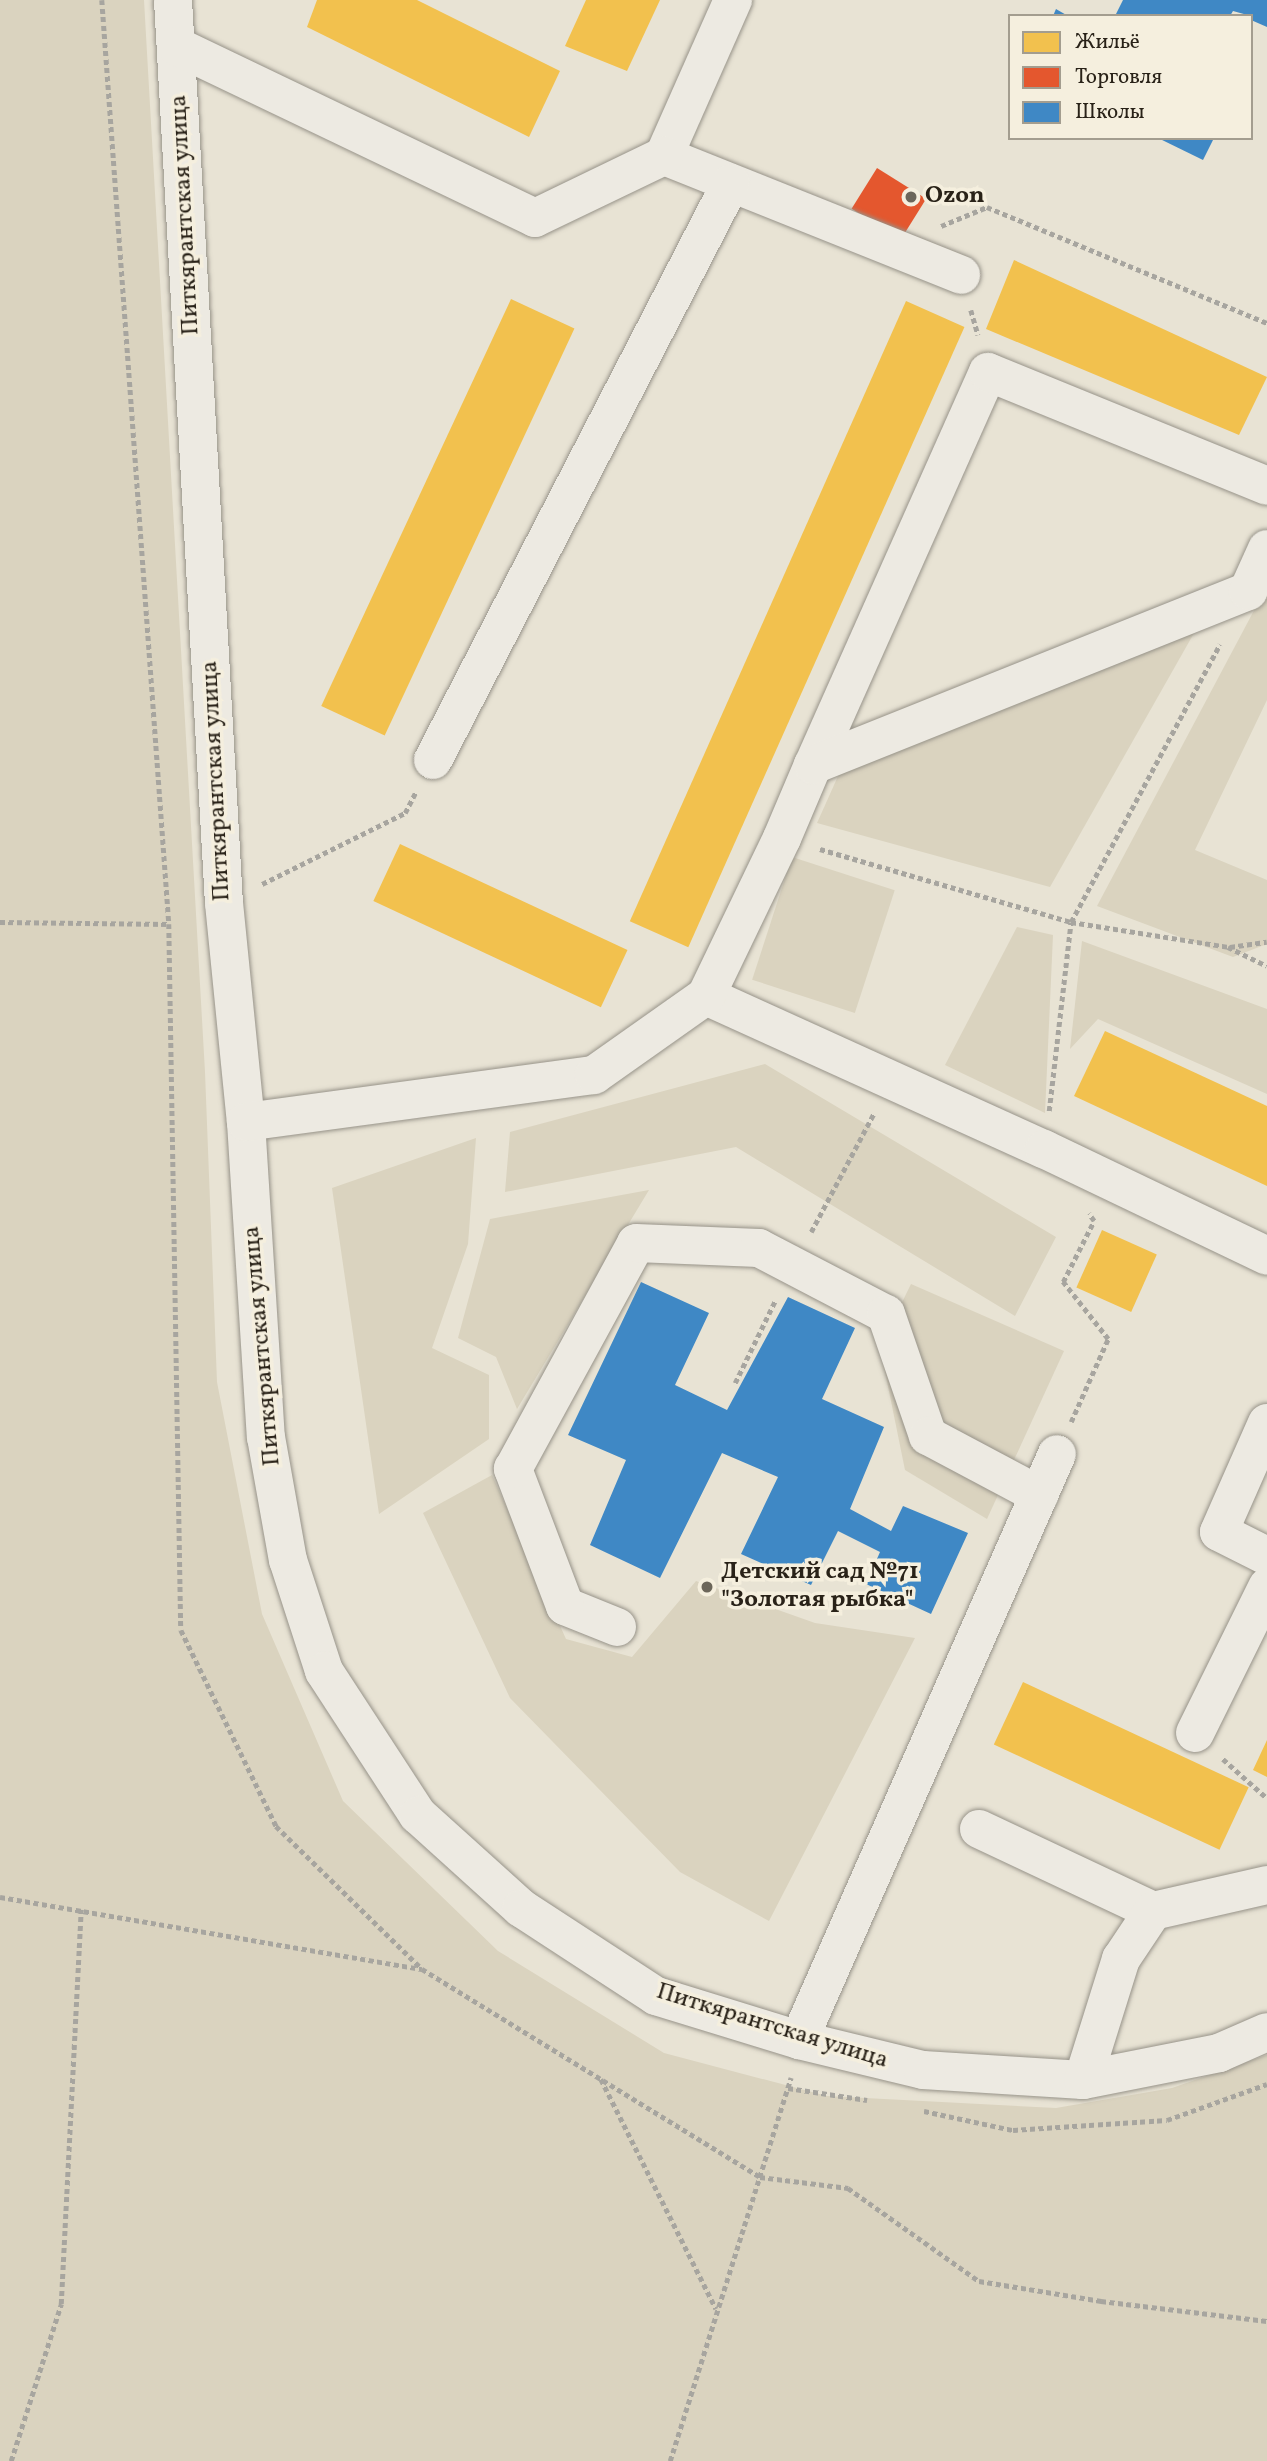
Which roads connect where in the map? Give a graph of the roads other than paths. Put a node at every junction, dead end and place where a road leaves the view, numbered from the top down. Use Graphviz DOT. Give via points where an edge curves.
graph roads {
  1 [pos="173,0"];
  2 [pos="733,0"];
  3 [pos="176,46"];
  4 [pos="664,156"];
  5 [pos="731,183"];
  6 [pos="961,275"];
  7 [pos="1267,486"];
  8 [pos="1267,549"];
  9 [pos="433,760"];
  10 [pos="813,765"];
  11 [pos="706,996"];
  12 [pos="246,1122"];
  13 [pos="1267,1256"];
  14 [pos="1267,1423"];
  15 [pos="1057,1454"];
  16 [pos="1039,1495"];
  17 [pos="1267,1556"];
  18 [pos="1267,1587"];
  19 [pos="617,1627"];
  20 [pos="1195,1733"];
  21 [pos="979,1829"];
  22 [pos="1267,1885"];
  23 [pos="1153,1911"];
  24 [pos="1267,2032"];
  25 [pos="799,2040"];
  26 [pos="1083,2080"];
  1 -- 3 [label="street, Питкярантская улица"];
  2 -- 4 [label="street"];
  3 -- 4 [label="street" via="535,218"];
  3 -- 12 [label="street, Питкярантская улица" via="224,903"];
  4 -- 5 [label="street"];
  5 -- 6 [label="street"];
  5 -- 9 [label="street"];
  7 -- 10 [label="street" via="988,372"];
  8 -- 10 [label="street" via="1248,591"];
  10 -- 11 [label="street"];
  11 -- 12 [label="street" via="594,1075"];
  11 -- 13 [label="street"];
  12 -- 25 [label="street, Питкярантская улица" via="266,1437 288,1560 324,1671 418,1815 521,1908 656,1996"];
  14 -- 17 [label="street" via="1219,1532"];
  15 -- 16 [label="street"];
  16 -- 19 [label="street" via="928,1436 886,1314 759,1248 636,1243 513,1469 565,1606"];
  16 -- 25 [label="street"];
  18 -- 20 [label="street"];
  21 -- 23 [label="street"];
  22 -- 23 [label="street"];
  23 -- 26 [label="street" via="1121,1959"];
  24 -- 26 [label="street, Питкярантская улица" via="1219,2053"];
  25 -- 26 [label="street, Питкярантская улица" via="923,2070"];
}
